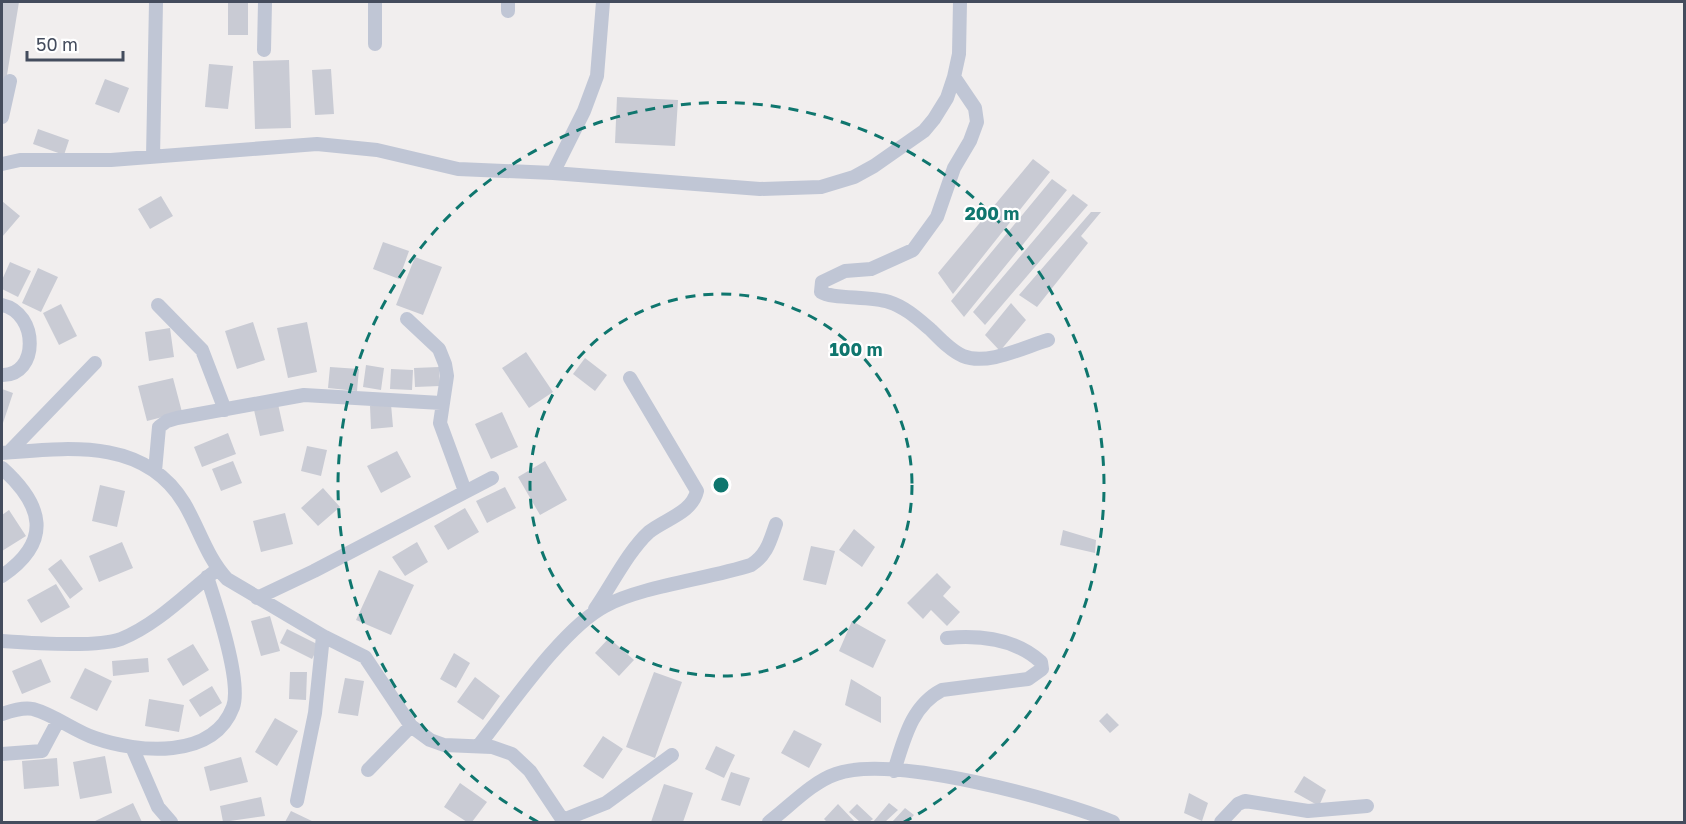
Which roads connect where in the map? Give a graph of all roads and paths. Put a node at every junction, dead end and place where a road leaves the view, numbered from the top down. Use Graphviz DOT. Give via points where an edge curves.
graph roads {
  1 [pos="156,2"];
  2 [pos="266,2"];
  3 [pos="375,2"];
  4 [pos="603,2"];
  5 [pos="960,2"];
  6 [pos="375,44"];
  7 [pos="264,50"];
  8 [pos="954,77"];
  9 [pos="10,81"];
  10 [pos="2,117"];
  11 [pos="153,157"];
  12 [pos="2,164"];
  13 [pos="554,173"];
  14 [pos="2,305"];
  15 [pos="158,305"];
  16 [pos="407,319"];
  17 [pos="1048,340"];
  18 [pos="95,363"];
  19 [pos="2,375"];
  20 [pos="630,378"];
  21 [pos="441,403"];
  22 [pos="225,410"];
  23 [pos="5,452"];
  24 [pos="2,468"];
  25 [pos="154,471"];
  26 [pos="492,478"];
  27 [pos="465,491"];
  28 [pos="776,524"];
  29 [pos="213,573"];
  30 [pos="2,576"];
  31 [pos="257,598"];
  32 [pos="592,613"];
  33 [pos="323,636"];
  34 [pos="947,638"];
  35 [pos="2,641"];
  36 [pos="2,714"];
  37 [pos="58,721"];
  38 [pos="411,726"];
  39 [pos="479,745"];
  40 [pos="132,747"];
  41 [pos="2,754"];
  42 [pos="672,755"];
  43 [pos="368,770"];
  44 [pos="894,771"];
  45 [pos="297,801"];
  46 [pos="1367,806"];
  47 [pos="563,821"];
  48 [pos="171,822"];
  49 [pos="769,822"];
  50 [pos="1113,822"];
  51 [pos="1221,822"];
  1 -- 11 [label="street"];
  2 -- 7 [label="street"];
  3 -- 6 [label="street"];
  4 -- 13 [label="street" via="597,76"];
  5 -- 8 [label="street" via="959,54"];
  8 -- 13 [label="street" via="947,98 924,131 854,177 821,187 760,189"];
  8 -- 17 [label="street" via="975,108 977,122 954,168 937,217 913,250 871,269 830,276 822,282 821,292 834,297 868,296 893,303 917,317 954,351 970,358 1006,353"];
  9 -- 10 [label="street"];
  11 -- 12 [label="street" via="20,160"];
  11 -- 13 [label="street" via="279,146 344,145 458,169"];
  14 -- 19 [label="street" via="22,317 30,344 23,363"];
  15 -- 22 [label="street" via="202,350"];
  16 -- 21 [label="street" via="439,349 446,364"];
  18 -- 23 [label="street"];
  20 -- 32 [label="street" via="697,491 692,506 640,542"];
  21 -- 22 [label="street" via="304,395"];
  21 -- 27 [label="street" via="440,423"];
  22 -- 25 [label="street" via="177,418 159,427"];
  23 -- 25 [label="street" via="97,450 132,457"];
  24 -- 30 [label="street" via="26,492 36,526 27,555"];
  25 -- 29 [label="street" via="185,504"];
  26 -- 27 [label="street"];
  27 -- 31 [label="street"];
  28 -- 32 [label="street" via="762,558 751,565 626,598"];
  29 -- 31 [label="street"];
  29 -- 35 [label="street" via="164,613 116,640 57,644"];
  29 -- 40 [label="street" via="234,685 234,706 212,735 158,750"];
  31 -- 33 [label="street"];
  32 -- 39 [label="street" via="562,643"];
  33 -- 38 [label="street" via="364,657"];
  33 -- 45 [label="street" via="315,713"];
  34 -- 44 [label="street" via="988,638 1017,647 1041,662 1042,669 1028,679 952,688 930,696 909,725"];
  36 -- 37 [label="street" via="32,709"];
  37 -- 40 [label="street" via="95,738"];
  37 -- 41 [label="street" via="42,751"];
  38 -- 39 [label="street" via="436,743"];
  38 -- 43 [label="street"];
  39 -- 47 [label="street" via="506,750 519,760"];
  40 -- 48 [label="street" via="158,807"];
  42 -- 47 [label="street" via="606,803"];
  44 -- 49 [label="street" via="866,769 835,774"];
  44 -- 50 [label="street" via="1010,790"];
  46 -- 51 [label="street" via="1308,811 1245,801"];
}
